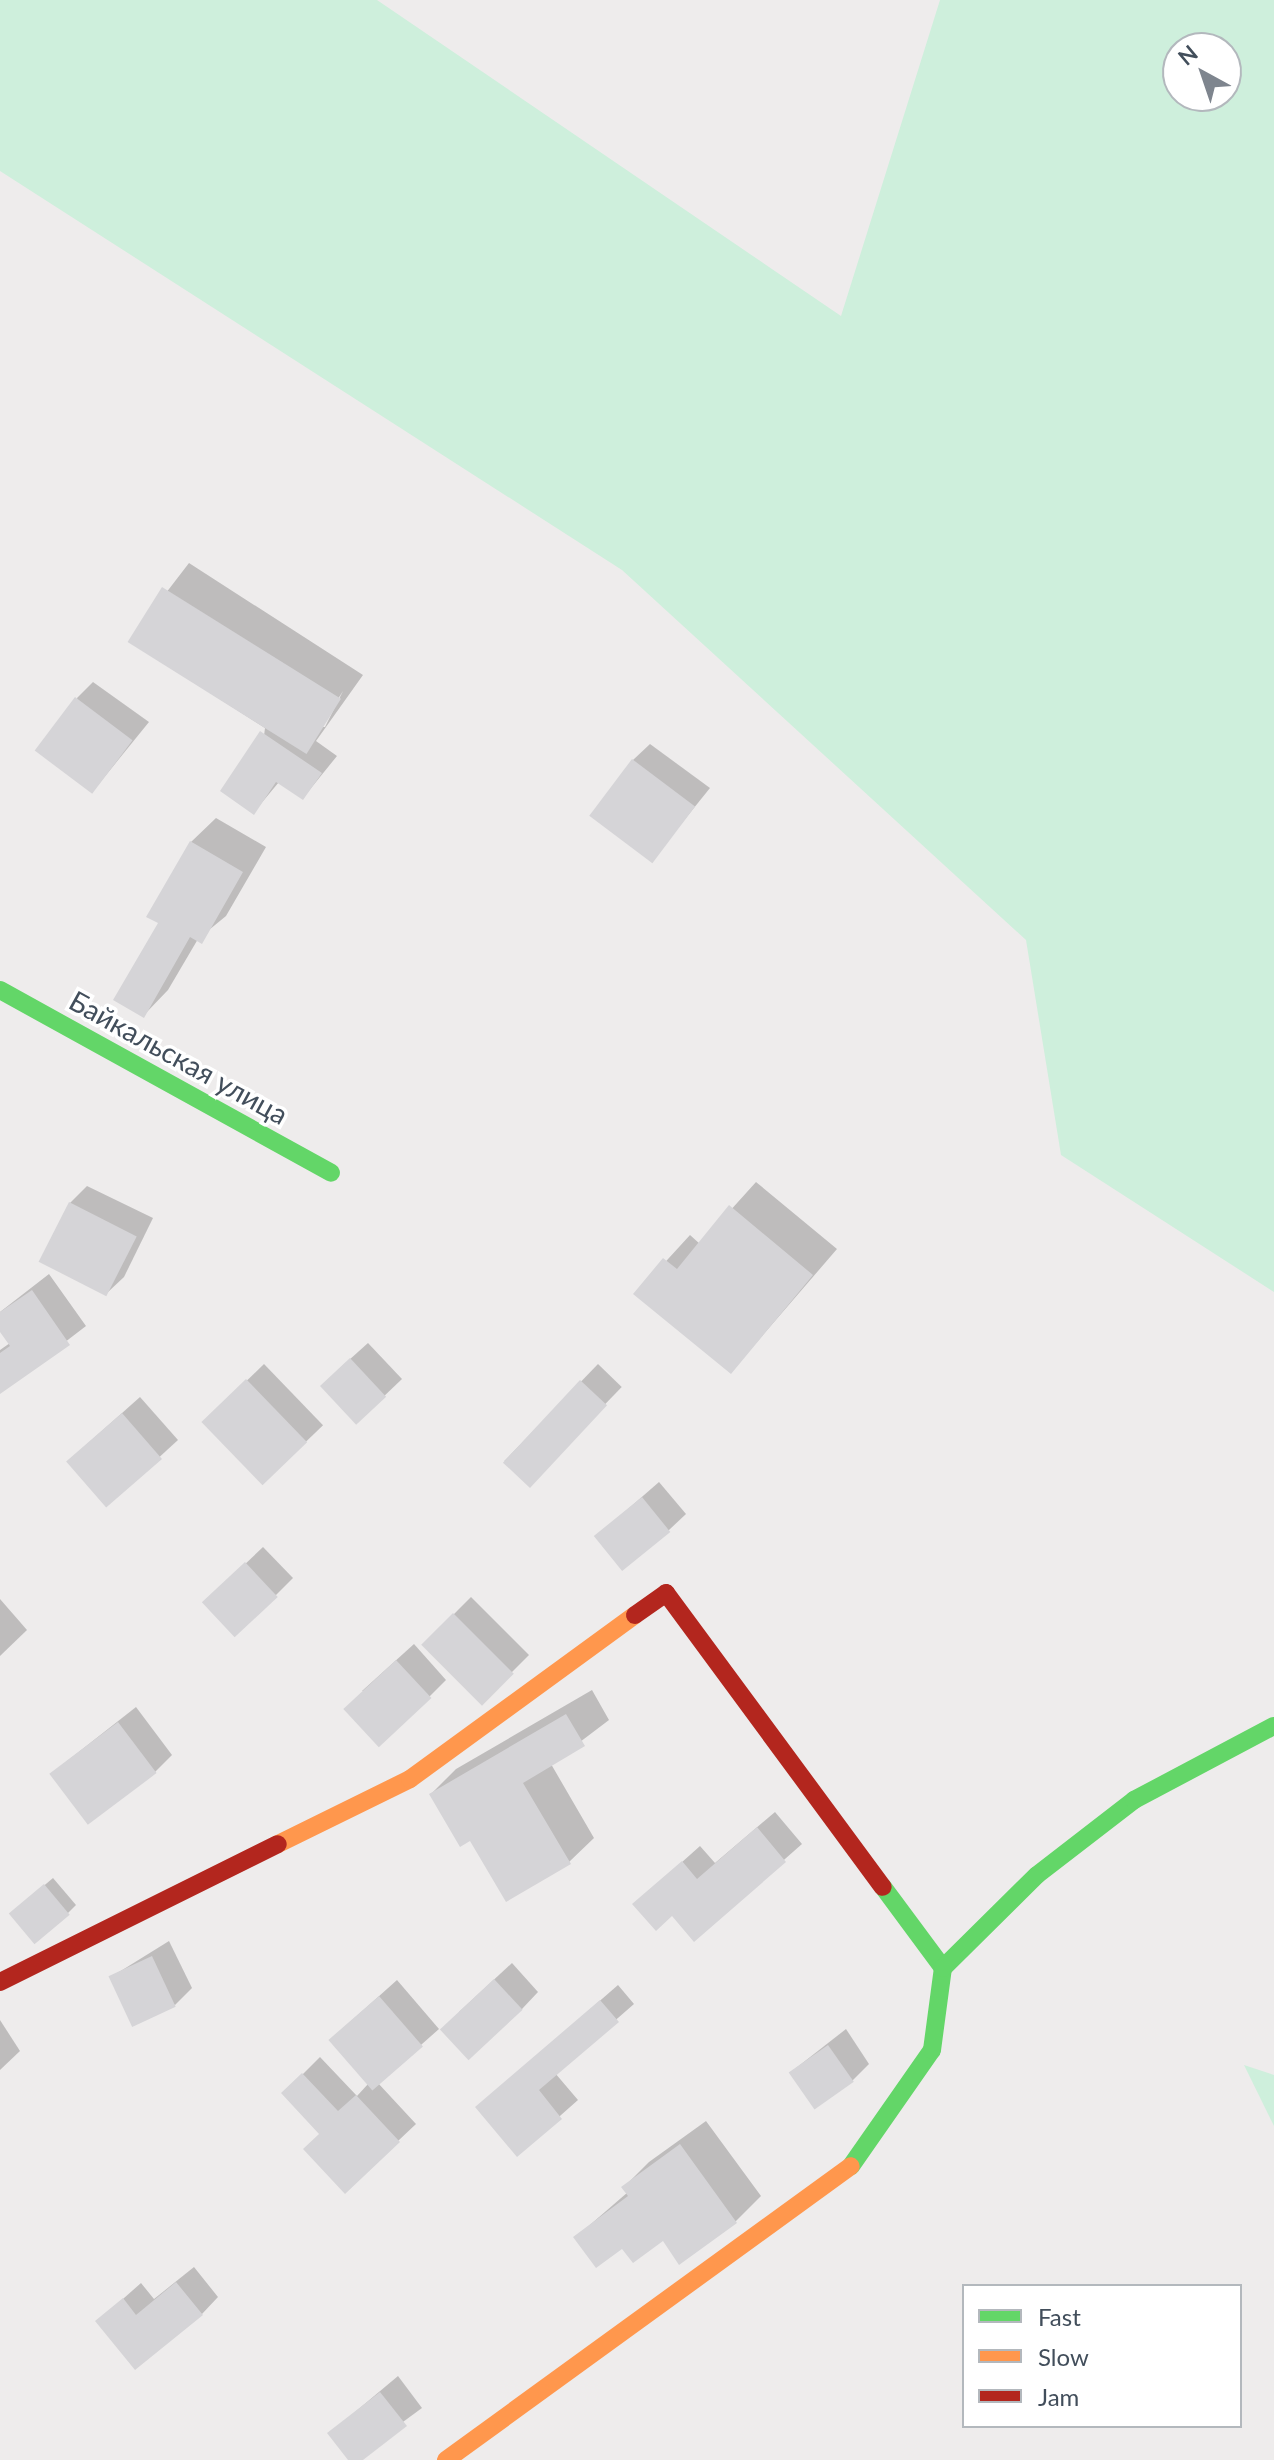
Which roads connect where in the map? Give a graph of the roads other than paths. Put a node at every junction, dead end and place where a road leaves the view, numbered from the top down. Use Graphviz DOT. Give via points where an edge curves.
graph roads {
  1 [pos="0,990"];
  2 [pos="331,1173"];
  3 [pos="1274,1726"];
  4 [pos="943,1968"];
  5 [pos="0,1982"];
  6 [pos="446,2460"];
  1 -- 2 [label="street, Байкальская улица"];
  3 -- 4 [label="street" via="1134,1800 1037,1875"];
  4 -- 5 [label="street" via="666,1593 410,1779"];
  4 -- 6 [label="street" via="932,2050 857,2162"];
}
